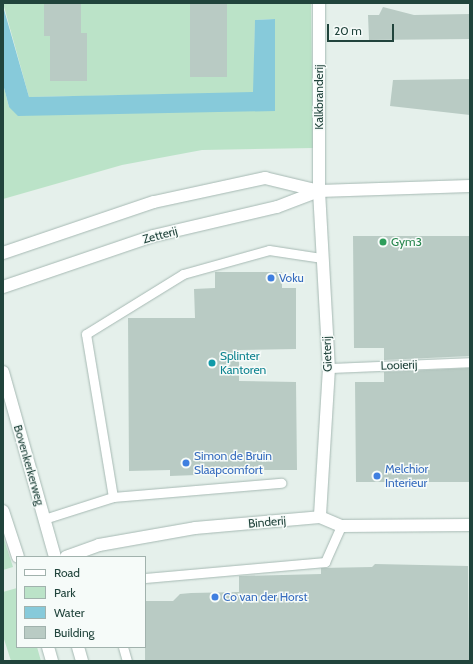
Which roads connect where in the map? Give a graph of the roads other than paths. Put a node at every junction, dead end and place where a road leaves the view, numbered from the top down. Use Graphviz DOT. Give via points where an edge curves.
graph roads {
  1 [pos="319,3"];
  2 [pos="470,187"];
  3 [pos="319,191"];
  4 [pos="3,253"];
  5 [pos="322,258"];
  6 [pos="3,287"];
  7 [pos="470,362"];
  8 [pos="329,368"];
  9 [pos="3,372"];
  10 [pos="281,483"];
  11 [pos="113,497"];
  12 [pos="3,511"];
  13 [pos="320,517"];
  14 [pos="44,519"];
  15 [pos="470,525"];
  16 [pos="341,526"];
  17 [pos="18,556"];
  18 [pos="55,556"];
  19 [pos="69,556"];
  20 [pos="146,578"];
  21 [pos="48,648"];
  22 [pos="78,648"];
  23 [pos="123,648"];
  24 [pos="52,661"];
  25 [pos="82,661"];
  26 [pos="127,661"];
  1 -- 3 [label="street, Kalkbranderij"];
  2 -- 3 [label="street, Zetterij"];
  3 -- 4 [label="street, Zetterij" via="265,178 154,202"];
  3 -- 5 [label="street, Gieterij"];
  3 -- 6 [label="street, Zetterij" via="277,207 152,236"];
  5 -- 8 [label="street, Gieterij"];
  5 -- 11 [label="lane" via="269,250 184,274 86,334"];
  7 -- 8 [label="lane, Looierij"];
  8 -- 13 [label="street, Gieterij"];
  9 -- 14 [label="street, Bovenkerkerweg"];
  10 -- 11 [label="lane"];
  11 -- 14 [label="lane"];
  12 -- 17 [label="street"];
  13 -- 16 [label="street, Binderij"];
  13 -- 19 [label="street, Binderij" via="195,528 99,545"];
  14 -- 18 [label="street, Bovenkerkerweg"];
  15 -- 16 [label="street, Binderij"];
  16 -- 20 [label="lane" via="325,562"];
  21 -- 24 [label="street"];
  22 -- 25 [label="street"];
  23 -- 26 [label="lane"];
}
